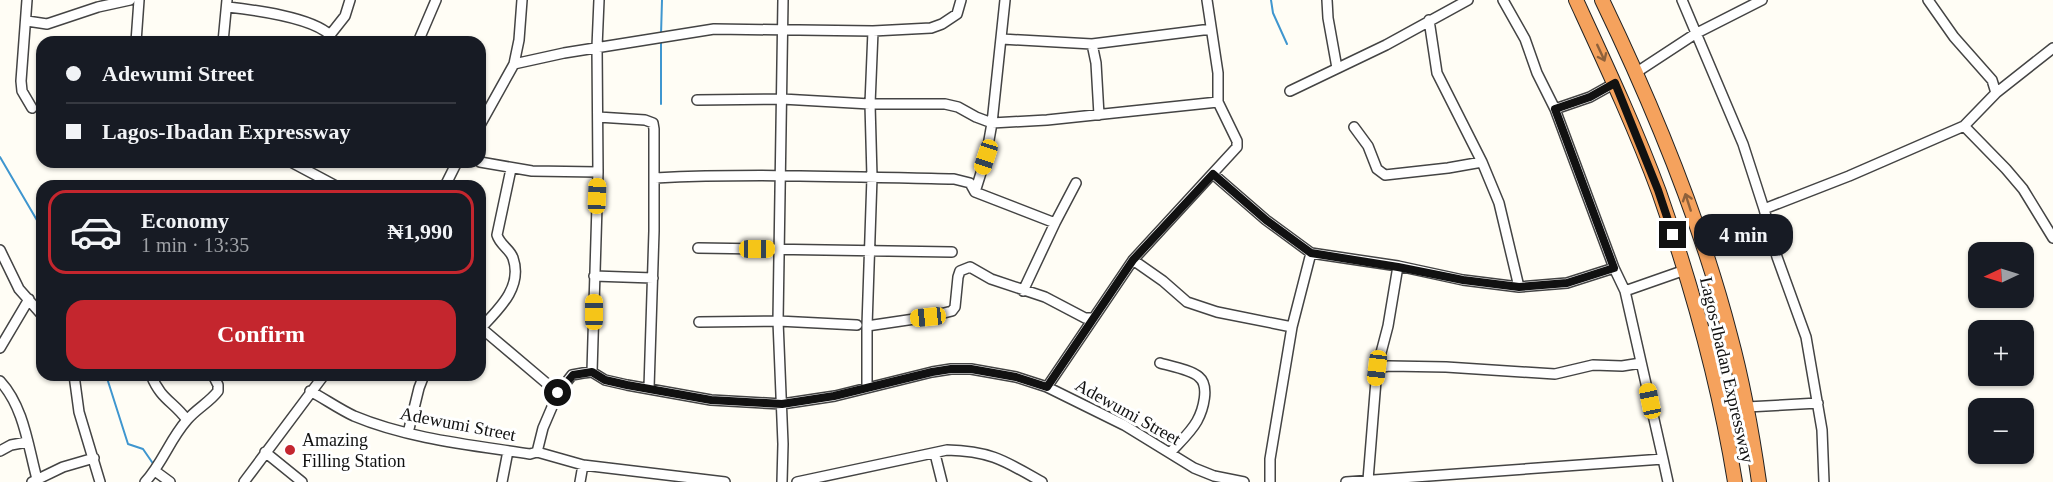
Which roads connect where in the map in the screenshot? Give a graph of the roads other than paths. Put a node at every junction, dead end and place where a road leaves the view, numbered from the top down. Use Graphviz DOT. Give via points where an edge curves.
graph roads {
  1 [pos="27,0"];
  2 [pos="130,0"];
  3 [pos="139,0"];
  4 [pos="350,0"];
  5 [pos="436,0"];
  6 [pos="522,0"];
  7 [pos="599,0"];
  8 [pos="783,0"];
  9 [pos="961,0"];
  10 [pos="1005,0"];
  11 [pos="1208,0"];
  12 [pos="1327,0"];
  13 [pos="1468,0"];
  14 [pos="1503,0"];
  15 [pos="1576,0"];
  16 [pos="1602,0"];
  17 [pos="1682,0"];
  18 [pos="1762,0"];
  19 [pos="1928,0"];
  20 [pos="227,3"];
  21 [pos="1429,20"];
  22 [pos="27,21"];
  23 [pos="1211,28"];
  24 [pos="783,29"];
  25 [pos="873,31"];
  26 [pos="1695,34"];
  27 [pos="136,36"];
  28 [pos="224,36"];
  29 [pos="327,36"];
  30 [pos="330,36"];
  31 [pos="421,36"];
  32 [pos="1002,39"];
  33 [pos="1092,44"];
  34 [pos="597,47"];
  35 [pos="2053,48"];
  36 [pos="514,64"];
  37 [pos="1337,68"];
  38 [pos="1637,72"];
  39 [pos="1615,83"];
  40 [pos="1290,91"];
  41 [pos="1996,93"];
  42 [pos="782,99"];
  43 [pos="697,100"];
  44 [pos="1218,102"];
  45 [pos="870,104"];
  46 [pos="32,108"];
  47 [pos="1555,109"];
  48 [pos="486,113"];
  49 [pos="1099,115"];
  50 [pos="598,117"];
  51 [pos="992,123"];
  52 [pos="1964,126"];
  53 [pos="1354,127"];
  54 [pos="1482,162"];
  55 [pos="486,163"];
  56 [pos="301,168"];
  57 [pos="511,169"];
  58 [pos="598,172"];
  59 [pos="1213,174"];
  60 [pos="780,175"];
  61 [pos="872,177"];
  62 [pos="655,178"];
  63 [pos="320,180"];
  64 [pos="1076,183"];
  65 [pos="975,192"];
  66 [pos="1764,208"];
  67 [pos="1054,223"];
  68 [pos="2053,238"];
  69 [pos="698,248"];
  70 [pos="778,249"];
  71 [pos="0,250"];
  72 [pos="871,250"];
  73 [pos="952,252"];
  74 [pos="1311,253"];
  75 [pos="1133,260"];
  76 [pos="1398,267"];
  77 [pos="1614,268"];
  78 [pos="1685,270"];
  79 [pos="594,276"];
  80 [pos="653,278"];
  81 [pos="1519,287"];
  82 [pos="1023,291"];
  83 [pos="1625,291"];
  84 [pos="29,299"];
  85 [pos="36,308"];
  86 [pos="1093,318"];
  87 [pos="777,321"];
  88 [pos="486,322"];
  89 [pos="699,322"];
  90 [pos="862,326"];
  91 [pos="1292,327"];
  92 [pos="486,331"];
  93 [pos="0,348"];
  94 [pos="1160,363"];
  95 [pos="1641,363"];
  96 [pos="1377,368"];
  97 [pos="592,372"];
  98 [pos="0,381"];
  99 [pos="76,381"];
  100 [pos="154,381"];
  101 [pos="215,381"];
  102 [pos="319,381"];
  103 [pos="422,381"];
  104 [pos="1047,387"];
  105 [pos="650,388"];
  106 [pos="867,388"];
  107 [pos="310,391"];
  108 [pos="558,393"];
  109 [pos="1818,403"];
  110 [pos="782,404"];
  111 [pos="1747,407"];
  112 [pos="187,420"];
  113 [pos="408,433"];
  114 [pos="27,442"];
  115 [pos="0,451"];
  116 [pos="508,451"];
  117 [pos="265,452"];
  118 [pos="537,452"];
  119 [pos="1170,453"];
  120 [pos="935,454"];
  121 [pos="94,458"];
  122 [pos="1662,459"];
  123 [pos="583,465"];
  124 [pos="155,471"];
  125 [pos="1425,479"];
  126 [pos="1368,480"];
  127 [pos="34,481"];
  128 [pos="100,482"];
  129 [pos="145,482"];
  130 [pos="170,482"];
  131 [pos="244,482"];
  132 [pos="302,482"];
  133 [pos="502,482"];
  134 [pos="580,482"];
  135 [pos="725,482"];
  136 [pos="782,482"];
  137 [pos="797,482"];
  138 [pos="942,482"];
  139 [pos="1042,482"];
  140 [pos="1244,482"];
  141 [pos="1270,482"];
  142 [pos="1346,482"];
  143 [pos="1668,482"];
  144 [pos="1735,482"];
  145 [pos="1759,482"];
  146 [pos="1824,482"];
  1 -- 22 [label="street"];
  2 -- 22 [label="street" via="47,24"];
  3 -- 27 [label="street"];
  4 -- 30 [label="street" via="345,16"];
  5 -- 31 [label="street"];
  6 -- 36 [label="street"];
  7 -- 34 [label="street"];
  8 -- 24 [label="street"];
  9 -- 25 [label="street" via="957,14 931,28"];
  10 -- 32 [label="street"];
  11 -- 23 [label="street"];
  12 -- 37 [label="street"];
  13 -- 21 [label="street"];
  14 -- 47 [label="street" via="1525,39"];
  15 -- 39 [label="highway, Lagos-Ibadan Expressway, one-way"];
  16 -- 38 [label="highway, Lagos-Ibadan Expressway"];
  17 -- 26 [label="street"];
  18 -- 26 [label="street"];
  19 -- 41 [label="street" via="1954,38 1992,80"];
  20 -- 28 [label="street"];
  20 -- 29 [label="street" via="319,28"];
  21 -- 37 [label="street"];
  21 -- 54 [label="street" via="1437,73"];
  22 -- 46 [label="street" via="21,81"];
  23 -- 33 [label="street"];
  23 -- 44 [label="street"];
  24 -- 25 [label="street"];
  24 -- 34 [label="street" via="714,29"];
  24 -- 42 [label="street"];
  25 -- 45 [label="street"];
  26 -- 38 [label="street"];
  26 -- 66 [label="street" via="1743,144"];
  32 -- 33 [label="street"];
  32 -- 51 [label="street"];
  33 -- 49 [label="street"];
  34 -- 36 [label="street"];
  34 -- 50 [label="street"];
  35 -- 41 [label="street"];
  36 -- 48 [label="street"];
  37 -- 40 [label="street"];
  111 -- 38 [label="highway, Lagos-Ibadan Expressway, one-way" via="1730,335 1688,200"];
  39 -- 47 [label="street"];
  39 -- 78 [label="highway, Lagos-Ibadan Expressway"];
  41 -- 52 [label="street"];
  42 -- 43 [label="street"];
  42 -- 45 [label="street"];
  42 -- 60 [label="street"];
  44 -- 49 [label="street"];
  44 -- 59 [label="street" via="1237,147"];
  45 -- 51 [label="street" via="945,104"];
  45 -- 61 [label="street"];
  47 -- 77 [label="street"];
  49 -- 51 [label="street"];
  50 -- 58 [label="street"];
  50 -- 62 [label="street" via="653,123"];
  51 -- 65 [label="street"];
  52 -- 66 [label="street"];
  52 -- 68 [label="street" via="2023,189"];
  53 -- 54 [label="street" via="1368,146 1377,169 1385,175"];
  54 -- 81 [label="street" via="1499,203"];
  55 -- 57 [label="street"];
  56 -- 63 [label="street"];
  57 -- 58 [label="street"];
  57 -- 88 [label="street" via="497,235 512,255 514,285"];
  58 -- 79 [label="street"];
  59 -- 74 [label="street"];
  59 -- 75 [label="street"];
  60 -- 61 [label="street"];
  60 -- 62 [label="street"];
  60 -- 70 [label="street"];
  61 -- 65 [label="street" via="954,179 970,183"];
  61 -- 72 [label="street"];
  62 -- 80 [label="street"];
  64 -- 67 [label="street"];
  65 -- 67 [label="street"];
  66 -- 109 [label="street" via="1806,337"];
  67 -- 82 [label="street"];
  69 -- 70 [label="street"];
  70 -- 72 [label="street"];
  70 -- 87 [label="street"];
  71 -- 84 [label="street" via="19,290"];
  72 -- 73 [label="street"];
  72 -- 90 [label="street"];
  74 -- 76 [label="street"];
  74 -- 91 [label="street"];
  75 -- 86 [label="street"];
  75 -- 91 [label="street" via="1187,302"];
  76 -- 81 [label="street"];
  76 -- 96 [label="street"];
  77 -- 81 [label="street" via="1567,283"];
  77 -- 83 [label="street"];
  78 -- 83 [label="street"];
  78 -- 144 [label="highway, Lagos-Ibadan Expressway" via="1708,352"];
  79 -- 80 [label="street"];
  79 -- 97 [label="street"];
  80 -- 105 [label="street"];
  82 -- 86 [label="street"];
  82 -- 90 [label="street" via="970,267 960,271 952,311"];
  83 -- 95 [label="street"];
  84 -- 85 [label="street"];
  84 -- 93 [label="street"];
  86 -- 104 [label="street"];
  87 -- 89 [label="street"];
  87 -- 90 [label="street"];
  87 -- 110 [label="street"];
  90 -- 106 [label="street"];
  91 -- 141 [label="street" via="1270,459"];
  92 -- 108 [label="street"];
  94 -- 119 [label="street" via="1195,374 1204,386 1197,422"];
  95 -- 96 [label="street" via="1593,365 1556,374 1446,367"];
  95 -- 122 [label="street"];
  96 -- 126 [label="street"];
  97 -- 105 [label="street, Adewumi Street" via="605,380"];
  97 -- 108 [label="street, Adewumi Street" via="573,375"];
  98 -- 114 [label="street" via="16,403"];
  99 -- 121 [label="street" via="79,412"];
  100 -- 112 [label="street" via="160,393"];
  101 -- 112 [label="street" via="218,391"];
  102 -- 107 [label="street"];
  103 -- 113 [label="street"];
  104 -- 106 [label="street, Adewumi Street" via="1016,377 951,369"];
  104 -- 119 [label="street, Adewumi Street"];
  105 -- 110 [label="street, Adewumi Street" via="711,400"];
  106 -- 110 [label="street, Adewumi Street"];
  107 -- 113 [label="street, Adewumi Street" via="354,416"];
  107 -- 117 [label="street"];
  108 -- 118 [label="street, Adewumi Street"];
  109 -- 111 [label="street"];
  109 -- 146 [label="street"];
  110 -- 136 [label="street"];
  111 -- 145 [label="highway, Lagos-Ibadan Expressway"];
  112 -- 124 [label="street"];
  113 -- 116 [label="street, Adewumi Street"];
  114 -- 115 [label="street" via="11,444"];
  114 -- 127 [label="street"];
  116 -- 118 [label="street, Adewumi Street"];
  116 -- 133 [label="street"];
  117 -- 131 [label="street"];
  117 -- 132 [label="street"];
  118 -- 123 [label="street"];
  119 -- 140 [label="street, Adewumi Street" via="1214,476"];
  120 -- 137 [label="street"];
  120 -- 138 [label="street"];
  120 -- 139 [label="street" via="947,450 993,456"];
  121 -- 127 [label="street" via="63,466"];
  121 -- 128 [label="street"];
  122 -- 125 [label="street"];
  122 -- 143 [label="street"];
  123 -- 134 [label="street"];
  123 -- 135 [label="street"];
  124 -- 129 [label="street"];
  124 -- 130 [label="street"];
  125 -- 126 [label="street"];
  126 -- 142 [label="street"];
}
